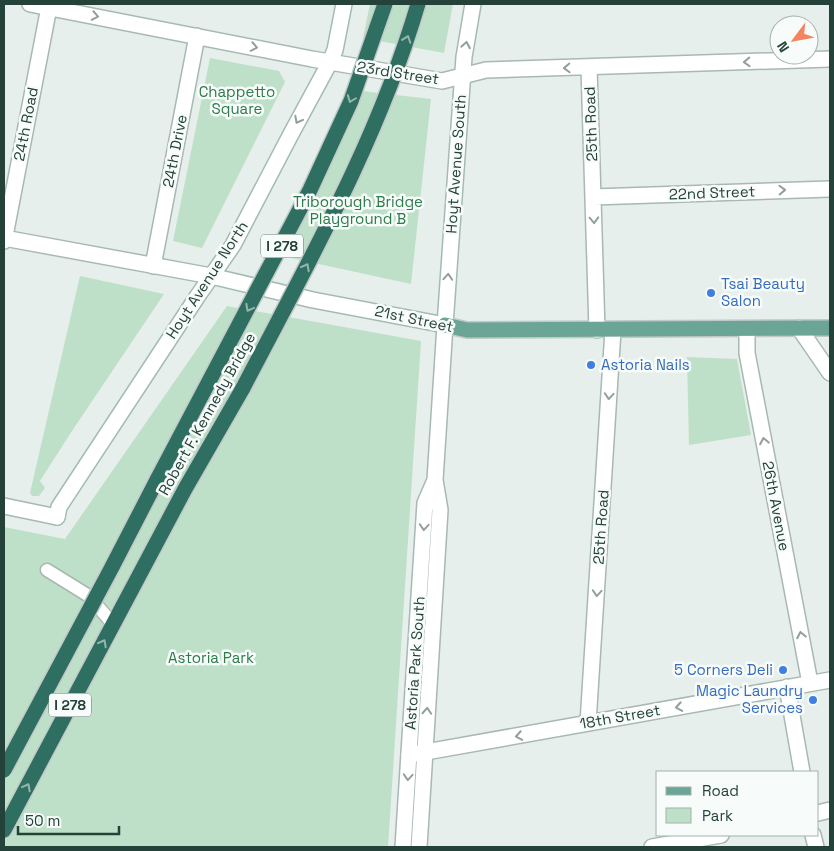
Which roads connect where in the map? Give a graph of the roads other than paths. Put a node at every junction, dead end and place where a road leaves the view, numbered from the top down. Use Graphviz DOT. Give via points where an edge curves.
graph roads {
  1 [pos="30,4"];
  2 [pos="344,4"];
  3 [pos="385,4"];
  4 [pos="418,4"];
  5 [pos="473,4"];
  6 [pos="49,7"];
  7 [pos="197,36"];
  8 [pos="830,59"];
  9 [pos="330,62"];
  10 [pos="589,67"];
  11 [pos="463,76"];
  12 [pos="830,189"];
  13 [pos="593,197"];
  14 [pos="4,239"];
  15 [pos="153,266"];
  16 [pos="212,276"];
  17 [pos="445,325"];
  18 [pos="798,328"];
  19 [pos="830,328"];
  20 [pos="747,329"];
  21 [pos="597,330"];
  22 [pos="613,330"];
  23 [pos="830,373"];
  24 [pos="4,506"];
  25 [pos="48,570"];
  26 [pos="112,623"];
  27 [pos="830,680"];
  28 [pos="810,683"];
  29 [pos="787,687"];
  30 [pos="588,723"];
  31 [pos="417,754"];
  32 [pos="4,770"];
  33 [pos="802,771"];
  34 [pos="4,830"];
  35 [pos="715,836"];
  36 [pos="404,847"];
  37 [pos="418,847"];
  38 [pos="652,847"];
  1 -- 6 [label="street, 23rd Street"];
  2 -- 9 [label="street, Hoyt Avenue North"];
  3 -- 32 [label="highway, Robert F. Kennedy Bridge / I 278, one-way, bridge" via="351,101 302,207"];
  34 -- 4 [label="highway, Robert F. Kennedy Bridge / I 278, one-way, bridge" via="338,206 383,105"];
  11 -- 5 [label="street, Hoyt Avenue South, one-way"];
  6 -- 7 [label="street, 23rd Street, one-way"];
  6 -- 14 [label="street, 24th Road"];
  7 -- 9 [label="street, 23rd Street, one-way"];
  7 -- 15 [label="street, 24th Drive"];
  8 -- 10 [label="street, 23rd Street, one-way"];
  9 -- 11 [label="street, 23rd Street" via="442,81"];
  9 -- 16 [label="street, Hoyt Avenue North, one-way" via="233,245"];
  10 -- 11 [label="street, 23rd Street, one-way" via="486,70"];
  10 -- 13 [label="street, 25th Road"];
  17 -- 11 [label="street, Hoyt Avenue South, one-way"];
  13 -- 12 [label="street, 22nd Street, one-way"];
  13 -- 21 [label="street, 25th Road, one-way"];
  14 -- 15 [label="street, 21st Street"];
  15 -- 16 [label="street, 21st Street"];
  16 -- 17 [label="street, 21st Street" via="313,300"];
  16 -- 24 [label="street, Hoyt Avenue North" via="59,508 57,517"];
  17 -- 21 [label="main road, 21st Street" via="467,330"];
  17 -- 31 [label="street, Astoria Park South" via="435,480 440,510"];
  18 -- 19 [label="main road, 21st Street"];
  18 -- 20 [label="main road, 21st Street"];
  18 -- 23 [label="street"];
  20 -- 22 [label="main road, 21st Street"];
  28 -- 20 [label="street, 26th Avenue, one-way" via="747,353"];
  21 -- 22 [label="main road, 21st Street"];
  22 -- 30 [label="street, 25th Road, one-way"];
  25 -- 26 [label="street" via="89,596"];
  27 -- 28 [label="street, 18th Street"];
  28 -- 29 [label="street, 18th Street"];
  29 -- 30 [label="street, 18th Street, one-way"];
  29 -- 33 [label="street"];
  30 -- 31 [label="street, 18th Street, one-way"];
  31 -- 36 [label="street, Astoria Park South, one-way"];
  31 -- 37 [label="street, Astoria Park South"];
  35 -- 38 [label="street"];
}
